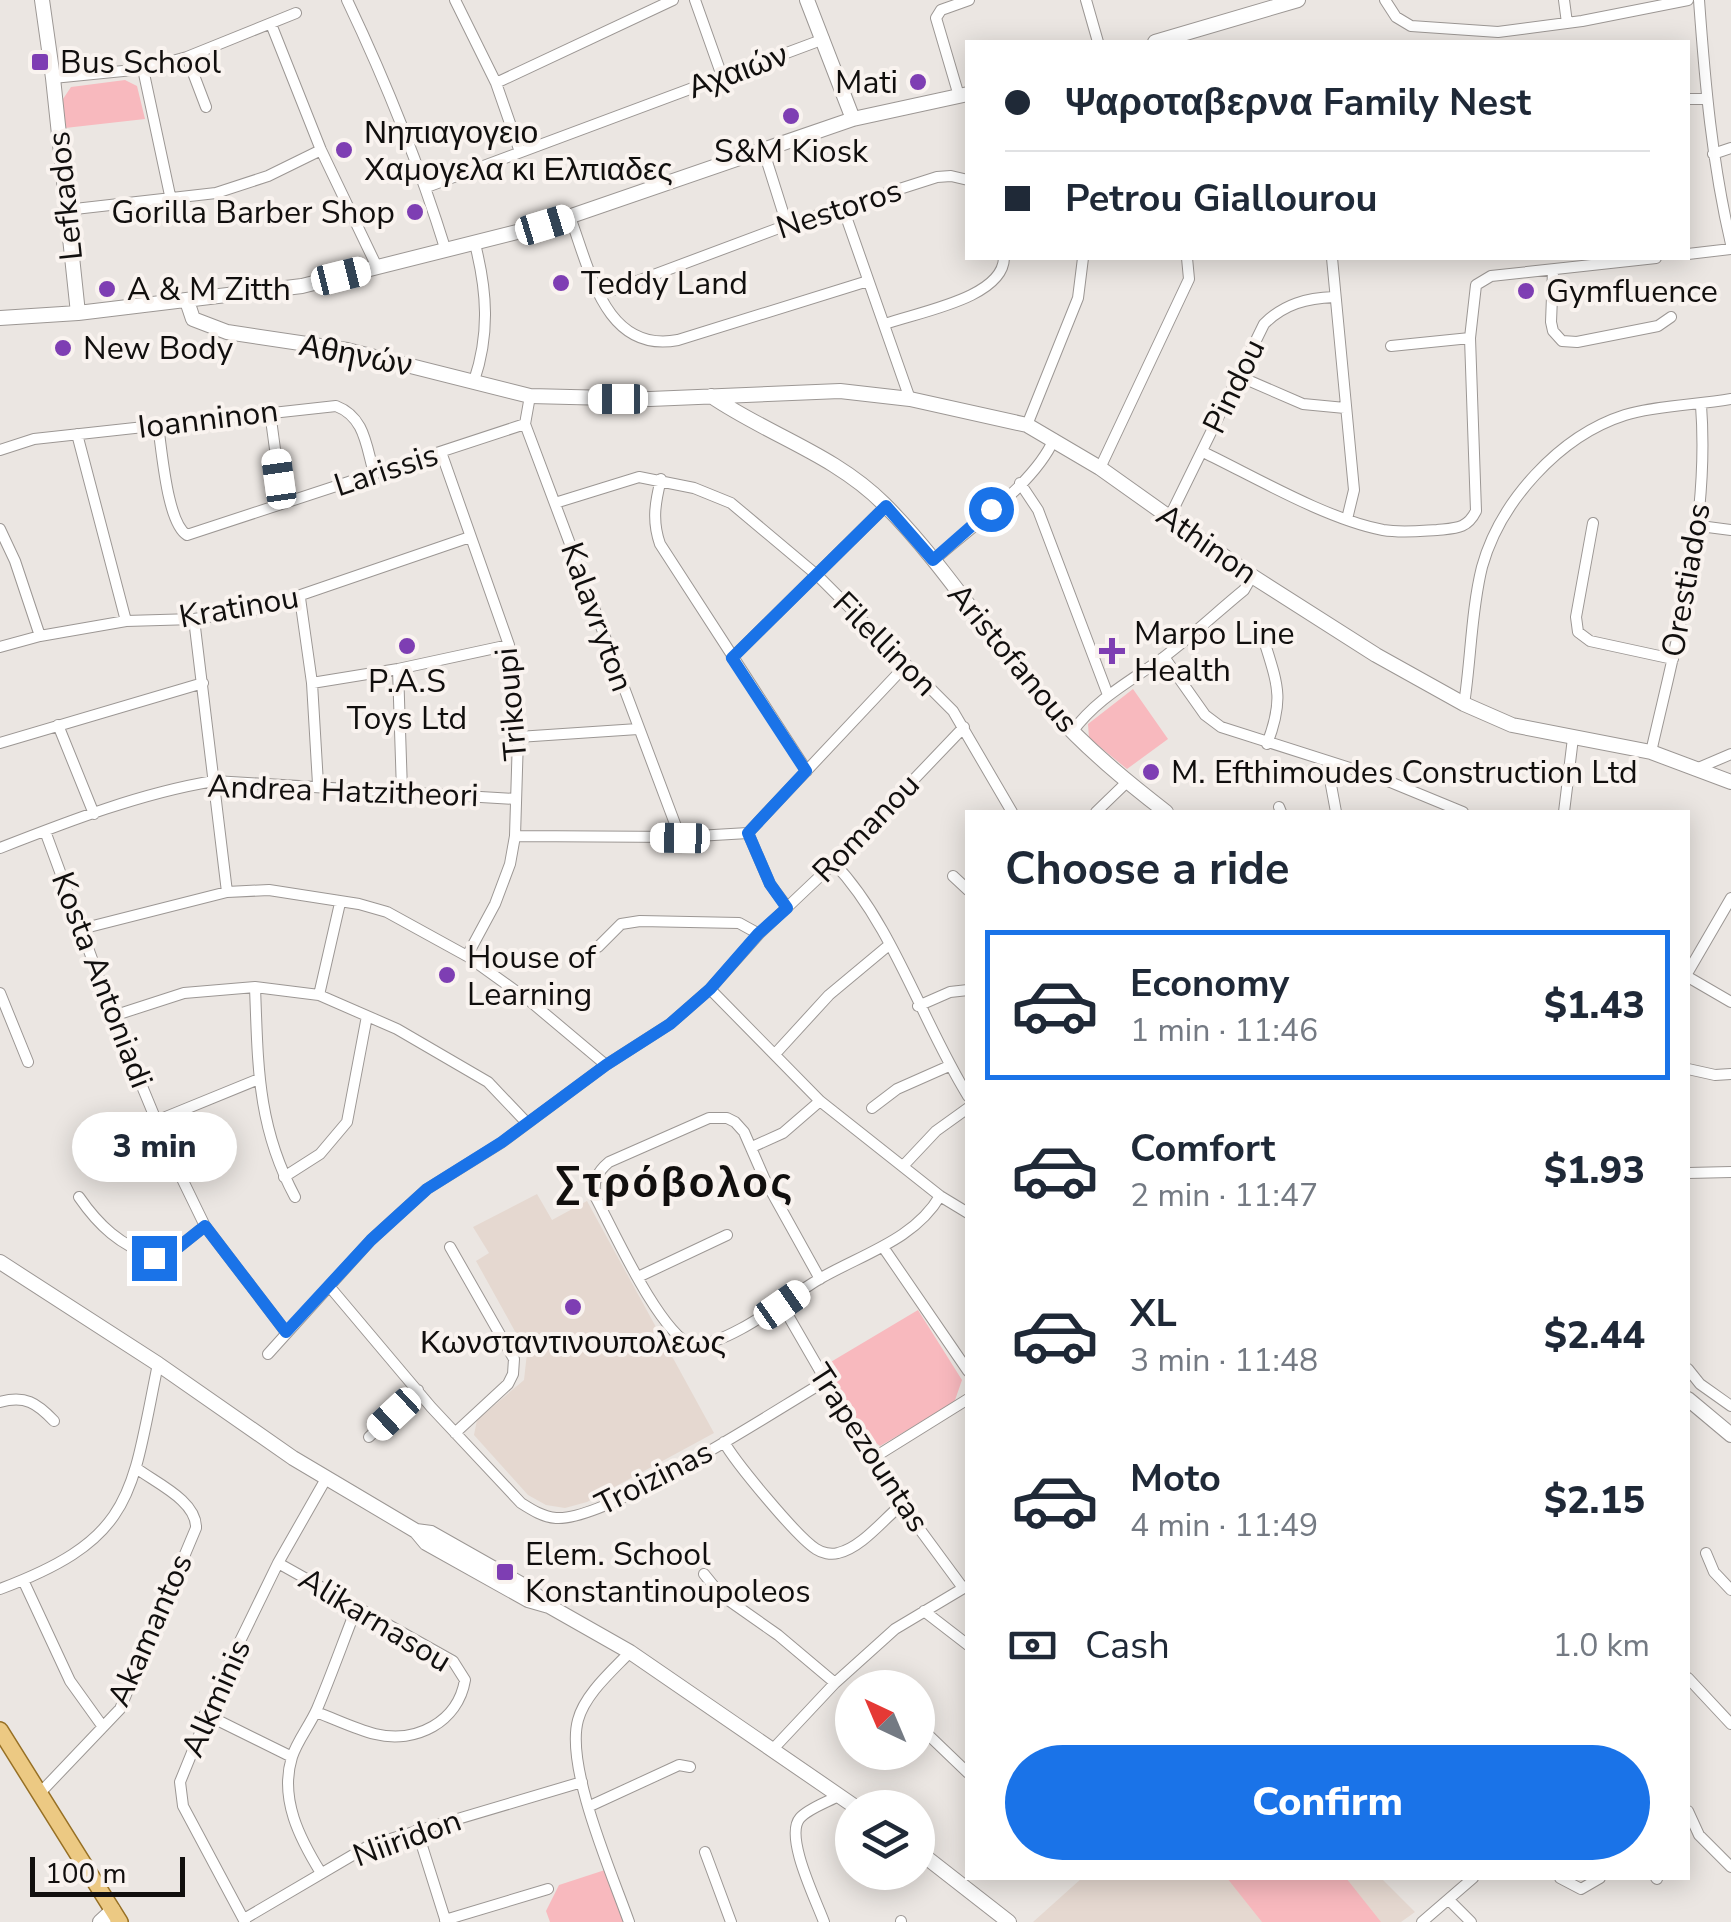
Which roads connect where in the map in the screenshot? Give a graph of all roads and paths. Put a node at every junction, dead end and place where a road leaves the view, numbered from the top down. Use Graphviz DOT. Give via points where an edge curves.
graph roads {
  1 [pos="347,0"];
  2 [pos="455,0"];
  3 [pos="673,0"];
  4 [pos="694,0"];
  5 [pos="807,0"];
  6 [pos="969,0"];
  7 [pos="1086,0"];
  8 [pos="1298,0"];
  9 [pos="1384,0"];
  10 [pos="1564,0"];
  11 [pos="1688,0"];
  12 [pos="1699,0"];
  13 [pos="44,1"];
  14 [pos="296,14"];
  15 [pos="1567,23"];
  16 [pos="271,24"];
  17 [pos="1498,37"];
  18 [pos="824,39"];
  19 [pos="1097,40"];
  20 [pos="1162,40"];
  21 [pos="187,57"];
  22 [pos="143,68"];
  23 [pos="722,76"];
  24 [pos="54,78"];
  25 [pos="496,83"];
  26 [pos="964,95"];
  27 [pos="1690,99"];
  28 [pos="1706,99"];
  29 [pos="206,107"];
  30 [pos="853,119"];
  31 [pos="1731,148"];
  32 [pos="763,149"];
  33 [pos="321,150"];
  34 [pos="520,152"];
  35 [pos="1713,154"];
  36 [pos="965,180"];
  37 [pos="427,187"];
  38 [pos="171,200"];
  39 [pos="843,208"];
  40 [pos="66,210"];
  41 [pos="570,218"];
  42 [pos="787,225"];
  43 [pos="475,244"];
  44 [pos="1731,246"];
  45 [pos="446,251"];
  46 [pos="1690,254"];
  47 [pos="1004,260"];
  48 [pos="1083,260"];
  49 [pos="1187,260"];
  50 [pos="1332,260"];
  51 [pos="1599,261"];
  52 [pos="377,267"];
  53 [pos="1553,271"];
  54 [pos="868,281"];
  55 [pos="600,295"];
  56 [pos="1334,296"];
  57 [pos="187,302"];
  58 [pos="78,314"];
  59 [pos="1671,317"];
  60 [pos="0,318"];
  61 [pos="885,324"];
  62 [pos="1470,338"];
  63 [pos="1391,346"];
  64 [pos="1236,376"];
  65 [pos="474,381"];
  66 [pos="717,395"];
  67 [pos="530,396"];
  68 [pos="910,399"];
  69 [pos="1731,400"];
  70 [pos="1701,404"];
  71 [pos="1346,408"];
  72 [pos="270,412"];
  73 [pos="525,424"];
  74 [pos="1027,425"];
  75 [pos="158,426"];
  76 [pos="77,434"];
  77 [pos="1054,438"];
  78 [pos="0,450"];
  79 [pos="442,452"];
  80 [pos="1203,452"];
  81 [pos="1100,468"];
  82 [pos="374,473"];
  83 [pos="279,479"];
  84 [pos="660,479"];
  85 [pos="1020,484"];
  86 [pos="555,503"];
  87 [pos="886,506"];
  88 [pos="1169,518"];
  89 [pos="1347,519"];
  90 [pos="1593,522"];
  91 [pos="1700,526"];
  92 [pos="0,529"];
  93 [pos="1731,530"];
  94 [pos="470,537"];
  95 [pos="933,560"];
  96 [pos="818,576"];
  97 [pos="1252,576"];
  98 [pos="300,598"];
  99 [pos="194,620"];
  100 [pos="126,621"];
  101 [pos="40,636"];
  102 [pos="509,646"];
  103 [pos="1266,646"];
  104 [pos="0,647"];
  105 [pos="1164,657"];
  106 [pos="732,658"];
  107 [pos="1673,659"];
  108 [pos="906,665"];
  109 [pos="398,669"];
  110 [pos="312,682"];
  111 [pos="203,683"];
  112 [pos="1108,695"];
  113 [pos="1464,704"];
  114 [pos="58,725"];
  115 [pos="964,727"];
  116 [pos="638,730"];
  117 [pos="1072,732"];
  118 [pos="518,736"];
  119 [pos="1573,738"];
  120 [pos="0,742"];
  121 [pos="1268,744"];
  122 [pos="1651,752"];
  123 [pos="1731,754"];
  124 [pos="1332,764"];
  125 [pos="1696,769"];
  126 [pos="806,771"];
  127 [pos="214,780"];
  128 [pos="1127,782"];
  129 [pos="1731,782"];
  130 [pos="318,784"];
  131 [pos="402,792"];
  132 [pos="516,799"];
  133 [pos="1011,810"];
  134 [pos="1098,810"];
  135 [pos="1163,810"];
  136 [pos="1336,810"];
  137 [pos="1458,810"];
  138 [pos="1564,810"];
  139 [pos="94,814"];
  140 [pos="45,831"];
  141 [pos="748,833"];
  142 [pos="516,836"];
  143 [pos="680,838"];
  144 [pos="0,848"];
  145 [pos="834,863"];
  146 [pos="953,876"];
  147 [pos="965,887"];
  148 [pos="226,892"];
  149 [pos="1731,898"];
  150 [pos="340,902"];
  151 [pos="787,908"];
  152 [pos="81,928"];
  153 [pos="758,934"];
  154 [pos="889,945"];
  155 [pos="598,947"];
  156 [pos="467,956"];
  157 [pos="1690,971"];
  158 [pos="1690,976"];
  159 [pos="255,987"];
  160 [pos="710,989"];
  161 [pos="965,990"];
  162 [pos="0,993"];
  163 [pos="318,995"];
  164 [pos="1731,1002"];
  165 [pos="918,1006"];
  166 [pos="113,1016"];
  167 [pos="367,1016"];
  168 [pos="775,1054"];
  169 [pos="28,1062"];
  170 [pos="606,1065"];
  171 [pos="949,1066"];
  172 [pos="1690,1069"];
  173 [pos="1731,1074"];
  174 [pos="259,1078"];
  175 [pos="965,1091"];
  176 [pos="820,1102"];
  177 [pos="872,1108"];
  178 [pos="965,1110"];
  179 [pos="156,1121"];
  180 [pos="526,1122"];
  181 [pos="752,1148"];
  182 [pos="904,1166"];
  183 [pos="1731,1172"];
  184 [pos="1690,1174"];
  185 [pos="284,1177"];
  186 [pos="80,1196"];
  187 [pos="940,1196"];
  188 [pos="295,1197"];
  189 [pos="965,1211"];
  190 [pos="205,1226"];
  191 [pos="727,1234"];
  192 [pos="450,1247"];
  193 [pos="884,1247"];
  194 [pos="0,1262"];
  195 [pos="638,1277"];
  196 [pos="820,1279"];
  197 [pos="329,1286"];
  198 [pos="782,1305"];
  199 [pos="286,1332"];
  200 [pos="268,1354"];
  201 [pos="158,1364"];
  202 [pos="965,1367"];
  203 [pos="1690,1372"];
  204 [pos="824,1382"];
  205 [pos="418,1390"];
  206 [pos="965,1401"];
  207 [pos="1690,1401"];
  208 [pos="0,1402"];
  209 [pos="1731,1406"];
  210 [pos="54,1421"];
  211 [pos="455,1433"];
  212 [pos="1731,1434"];
  213 [pos="369,1437"];
  214 [pos="724,1442"];
  215 [pos="870,1460"];
  216 [pos="136,1468"];
  217 [pos="327,1477"];
  218 [pos="900,1506"];
  219 [pos="1706,1553"];
  220 [pos="278,1563"];
  221 [pos="704,1574"];
  222 [pos="23,1580"];
  223 [pos="965,1587"];
  224 [pos="0,1589"];
  225 [pos="1731,1590"];
  226 [pos="356,1608"];
  227 [pos="924,1611"];
  228 [pos="965,1643"];
  229 [pos="630,1652"];
  230 [pos="1690,1680"];
  231 [pos="834,1683"];
  232 [pos="316,1712"];
  233 [pos="205,1714"];
  234 [pos="1731,1724"];
  235 [pos="102,1727"];
  236 [pos="0,1730"];
  237 [pos="935,1741"];
  238 [pos="774,1748"];
  239 [pos="6,1754"];
  240 [pos="292,1758"];
  241 [pos="690,1766"];
  242 [pos="965,1771"];
  243 [pos="582,1782"];
  244 [pos="835,1791"];
  245 [pos="39,1794"];
  246 [pos="835,1798"];
  247 [pos="590,1806"];
  248 [pos="1690,1816"];
  249 [pos="417,1830"];
  250 [pos="705,1852"];
  251 [pos="935,1864"];
  252 [pos="1731,1866"];
  253 [pos="322,1873"];
  254 [pos="1471,1880"];
  255 [pos="1564,1880"];
  256 [pos="1597,1880"];
  257 [pos="548,1889"];
  258 [pos="1450,1900"];
  259 [pos="116,1916"];
  260 [pos="244,1921"];
  261 [pos="446,1921"];
  262 [pos="100,1922"];
  263 [pos="629,1922"];
  264 [pos="731,1922"];
  265 [pos="824,1922"];
  266 [pos="1009,1922"];
  267 [pos="1422,1922"];
  268 [pos="1471,1922"];
  1 -- 37 [label="street"];
  2 -- 25 [label="street"];
  3 -- 25 [label="street"];
  4 -- 23 [label="street"];
  5 -- 18 [label="street"];
  6 -- 26 [label="street" via="940,10 936,18"];
  7 -- 19 [label="street"];
  8 -- 20 [label="street"];
  9 -- 17 [label="street" via="1412,26"];
  10 -- 15 [label="street"];
  11 -- 15 [label="street"];
  12 -- 28 [label="street"];
  13 -- 24 [label="street, Lefkados"];
  14 -- 16 [label="street"];
  15 -- 17 [label="street"];
  16 -- 21 [label="street"];
  16 -- 33 [label="street"];
  18 -- 23 [label="street, Αχαιών"];
  18 -- 30 [label="street"];
  21 -- 22 [label="street"];
  21 -- 29 [label="street"];
  22 -- 24 [label="street"];
  22 -- 38 [label="street"];
  23 -- 34 [label="street, Αχαιών"];
  24 -- 40 [label="street, Lefkados"];
  25 -- 34 [label="street"];
  26 -- 30 [label="street"];
  27 -- 28 [label="street"];
  28 -- 35 [label="street"];
  30 -- 32 [label="street"];
  31 -- 35 [label="street"];
  32 -- 41 [label="street"];
  32 -- 42 [label="street"];
  33 -- 38 [label="street" via="268,176"];
  33 -- 52 [label="street"];
  34 -- 37 [label="street, Αχαιών"];
  35 -- 44 [label="street"];
  36 -- 39 [label="street, Nestoros" via="937,176"];
  37 -- 45 [label="street"];
  38 -- 40 [label="street"];
  39 -- 42 [label="street, Nestoros"];
  39 -- 54 [label="street"];
  40 -- 58 [label="street, Lefkados"];
  41 -- 43 [label="street"];
  41 -- 55 [label="street"];
  42 -- 55 [label="street, Nestoros"];
  43 -- 45 [label="street"];
  43 -- 65 [label="street" via="487,313"];
  44 -- 46 [label="street"];
  45 -- 52 [label="street"];
  47 -- 61 [label="street" via="1001,274 983,290"];
  48 -- 74 [label="street" via="1078,298"];
  49 -- 81 [label="street" via="1189,278"];
  50 -- 56 [label="street"];
  51 -- 53 [label="street"];
  52 -- 57 [label="street" via="302,286"];
  53 -- 59 [label="street" via="1551,322 1562,340 1658,326"];
  53 -- 62 [label="street" via="1491,276 1476,285"];
  54 -- 55 [label="street" via="663,342 632,335"];
  54 -- 61 [label="street"];
  56 -- 64 [label="street, Pindou" via="1300,301 1268,320"];
  56 -- 71 [label="street"];
  57 -- 58 [label="street"];
  57 -- 65 [label="street, Αθηνών" via="192,318 227,332 347,350"];
  58 -- 60 [label="street"];
  61 -- 68 [label="street"];
  62 -- 63 [label="street"];
  62 -- 89 [label="street" via="1476,511 1471,521 1461,528 1407,532"];
  64 -- 71 [label="street" via="1303,404"];
  64 -- 80 [label="street, Pindou"];
  65 -- 67 [label="street, Αθηνών"];
  66 -- 67 [label="street, Αθηνών"];
  66 -- 68 [label="street, Athinon" via="840,391"];
  66 -- 87 [label="street, Aristofanous" via="846,472"];
  67 -- 73 [label="street"];
  68 -- 74 [label="street, Athinon"];
  69 -- 70 [label="street"];
  70 -- 91 [label="street, Orestiados"];
  70 -- 113 [label="street" via="1602,424 1526,487 1481,570"];
  71 -- 89 [label="street" via="1354,490"];
  72 -- 75 [label="street, Ioanninon"];
  72 -- 82 [label="street, Ioanninon" via="330,406 350,412 361,426"];
  72 -- 83 [label="street"];
  73 -- 79 [label="street, Larissis"];
  73 -- 86 [label="street, Kalavryton"];
  74 -- 77 [label="street, Athinon"];
  75 -- 76 [label="street, Ioanninon"];
  75 -- 82 [label="street, Larissis" via="174,516 187,535"];
  76 -- 78 [label="street, Ioanninon"];
  76 -- 100 [label="street"];
  77 -- 81 [label="street, Athinon"];
  77 -- 85 [label="street"];
  79 -- 82 [label="street, Larissis"];
  79 -- 94 [label="street, Trikoupi"];
  80 -- 88 [label="street, Pindou"];
  80 -- 89 [label="street"];
  81 -- 88 [label="street, Athinon"];
  84 -- 86 [label="street, Filellinon" via="639,477"];
  84 -- 96 [label="street, Filellinon" via="731,503"];
  84 -- 106 [label="street" via="654,527 660,544"];
  85 -- 95 [label="street"];
  85 -- 112 [label="street" via="1038,510"];
  86 -- 116 [label="street, Kalavryton"];
  87 -- 95 [label="street, Aristofanous"];
  87 -- 96 [label="street"];
  88 -- 97 [label="street, Athinon"];
  90 -- 107 [label="street" via="1576,618 1580,635"];
  91 -- 93 [label="street"];
  91 -- 107 [label="street, Orestiados"];
  92 -- 101 [label="street"];
  94 -- 98 [label="street, Kratinou"];
  94 -- 102 [label="street, Trikoupi"];
  95 -- 117 [label="street, Aristofanous"];
  96 -- 106 [label="street"];
  96 -- 108 [label="street, Filellinon"];
  97 -- 105 [label="street"];
  97 -- 113 [label="street, Athinon"];
  98 -- 99 [label="street, Kratinou"];
  98 -- 110 [label="street"];
  99 -- 100 [label="street, Kratinou"];
  99 -- 111 [label="street"];
  100 -- 101 [label="street, Kratinou"];
  101 -- 104 [label="street, Kratinou"];
  102 -- 109 [label="street"];
  102 -- 118 [label="street, Trikoupi"];
  103 -- 121 [label="street" via="1279,695"];
  105 -- 112 [label="street"];
  105 -- 121 [label="street" via="1205,715"];
  106 -- 126 [label="street"];
  107 -- 122 [label="street, Orestiados"];
  108 -- 115 [label="street, Filellinon"];
  108 -- 126 [label="street"];
  109 -- 110 [label="street"];
  109 -- 131 [label="street"];
  110 -- 130 [label="street"];
  111 -- 114 [label="street"];
  111 -- 127 [label="street"];
  112 -- 117 [label="street"];
  113 -- 119 [label="street, Athinon" via="1512,725"];
  114 -- 120 [label="street"];
  114 -- 139 [label="street"];
  115 -- 133 [label="street, Filellinon"];
  115 -- 145 [label="street, Romanou"];
  116 -- 118 [label="street"];
  116 -- 143 [label="street, Kalavryton"];
  117 -- 128 [label="street, Aristofanous"];
  118 -- 132 [label="street, Trikoupi"];
  119 -- 122 [label="street, Athinon"];
  119 -- 138 [label="street"];
  121 -- 124 [label="street"];
  122 -- 125 [label="street, Athinon"];
  123 -- 125 [label="street"];
  124 -- 136 [label="street"];
  124 -- 137 [label="street"];
  125 -- 129 [label="street, Athinon"];
  126 -- 141 [label="street"];
  127 -- 130 [label="street, Andrea Hatzitheori"];
  127 -- 139 [label="street, Andrea Hatzitheori"];
  127 -- 148 [label="street"];
  128 -- 134 [label="street"];
  128 -- 135 [label="street, Aristofanous"];
  130 -- 131 [label="street, Andrea Hatzitheori"];
  131 -- 132 [label="street, Andrea Hatzitheori"];
  132 -- 142 [label="street, Trikoupi"];
  139 -- 140 [label="street, Andrea Hatzitheori"];
  140 -- 144 [label="street, Andrea Hatzitheori"];
  140 -- 152 [label="street, Kosta Antoniadi"];
  141 -- 143 [label="street"];
  141 -- 151 [label="street"];
  142 -- 143 [label="street"];
  142 -- 156 [label="street, Trikoupi" via="495,904"];
  145 -- 151 [label="street, Romanou"];
  145 -- 154 [label="street"];
  146 -- 147 [label="street"];
  148 -- 150 [label="street" via="269,890"];
  148 -- 152 [label="street"];
  149 -- 157 [label="street"];
  150 -- 156 [label="street" via="386,912"];
  150 -- 163 [label="street"];
  151 -- 153 [label="street, Romanou"];
  152 -- 166 [label="street, Kosta Antoniadi"];
  153 -- 155 [label="street" via="740,923 640,921 621,924"];
  153 -- 160 [label="street, Romanou"];
  154 -- 165 [label="street"];
  154 -- 168 [label="street" via="829,995"];
  156 -- 170 [label="street"];
  158 -- 164 [label="street"];
  159 -- 163 [label="street"];
  159 -- 166 [label="street" via="184,993"];
  159 -- 174 [label="street"];
  160 -- 168 [label="street"];
  160 -- 170 [label="street, Romanou"];
  161 -- 165 [label="street"];
  162 -- 169 [label="street"];
  163 -- 167 [label="street"];
  165 -- 171 [label="street"];
  166 -- 179 [label="street, Kosta Antoniadi"];
  167 -- 180 [label="street" via="488,1082"];
  167 -- 185 [label="street" via="347,1122 320,1154"];
  168 -- 176 [label="street"];
  170 -- 180 [label="street, Romanou"];
  171 -- 175 [label="street"];
  171 -- 177 [label="street"];
  172 -- 173 [label="street"];
  174 -- 179 [label="street"];
  174 -- 185 [label="street" via="268,1137"];
  176 -- 181 [label="street"];
  176 -- 182 [label="street"];
  178 -- 182 [label="street"];
  179 -- 190 [label="street, Kosta Antoniadi"];
  180 -- 197 [label="street, Romanou" via="427,1189"];
  181 -- 195 [label="street" via="735,1122 716,1116 602,1168 596,1198"];
  181 -- 196 [label="street"];
  182 -- 187 [label="street"];
  183 -- 184 [label="street"];
  185 -- 188 [label="street"];
  186 -- 190 [label="street" via="112,1236 154,1258"];
  187 -- 189 [label="street"];
  187 -- 193 [label="street" via="931,1212"];
  190 -- 199 [label="street, Kosta Antoniadi"];
  191 -- 195 [label="street"];
  192 -- 211 [label="street" via="514,1359 508,1384"];
  193 -- 196 [label="street"];
  193 -- 202 [label="street"];
  194 -- 201 [label="street"];
  195 -- 198 [label="street" via="686,1344 710,1343"];
  196 -- 198 [label="street"];
  197 -- 199 [label="street, Romanou"];
  197 -- 205 [label="street, Troizinas"];
  198 -- 204 [label="street, Trapezountas"];
  199 -- 200 [label="street, Romanou"];
  201 -- 216 [label="street"];
  201 -- 217 [label="street"];
  203 -- 209 [label="street"];
  204 -- 214 [label="street, Troizinas"];
  204 -- 215 [label="street, Trapezountas"];
  205 -- 211 [label="street, Troizinas"];
  205 -- 213 [label="street"];
  206 -- 215 [label="street"];
  207 -- 212 [label="street"];
  208 -- 210 [label="street" via="36,1402"];
  211 -- 214 [label="street, Troizinas" via="521,1503 558,1518 603,1507"];
  214 -- 218 [label="street" via="805,1540 828,1554 853,1546"];
  215 -- 218 [label="street, Trapezountas"];
  216 -- 222 [label="street" via="108,1528 74,1555"];
  216 -- 235 [label="street, Akamantos" via="190,1508 196,1528 120,1708"];
  217 -- 220 [label="street, Alkminis"];
  217 -- 229 [label="street"];
  218 -- 223 [label="street, Trapezountas"];
  219 -- 225 [label="street"];
  220 -- 226 [label="street, Alikarnasou"];
  220 -- 233 [label="street, Alkminis"];
  221 -- 231 [label="street"];
  222 -- 224 [label="street"];
  222 -- 235 [label="street" via="70,1682"];
  223 -- 227 [label="street"];
  226 -- 232 [label="street"];
  226 -- 232 [label="street, Alikarnasou" via="453,1662 465,1680 463,1694 441,1724 418,1733 380,1735"];
  227 -- 228 [label="street"];
  227 -- 231 [label="street"];
  229 -- 238 [label="street"];
  229 -- 243 [label="street" via="578,1717"];
  230 -- 234 [label="street"];
  231 -- 238 [label="street"];
  232 -- 240 [label="street"];
  233 -- 240 [label="street"];
  233 -- 260 [label="street, Alkminis" via="180,1782 183,1806"];
  235 -- 245 [label="street, Akamantos"];
  236 -- 239 [label="main road"];
  237 -- 242 [label="street"];
  238 -- 244 [label="street"];
  239 -- 245 [label="main road"];
  240 -- 253 [label="street" via="293,1816"];
  241 -- 247 [label="street" via="679,1765"];
  243 -- 247 [label="street"];
  243 -- 249 [label="street, Niiridon"];
  245 -- 259 [label="main road"];
  246 -- 265 [label="street" via="801,1816 794,1828"];
  247 -- 263 [label="street"];
  248 -- 252 [label="street" via="1699,1835"];
  249 -- 253 [label="street, Niiridon"];
  249 -- 261 [label="street"];
  250 -- 264 [label="street"];
  251 -- 266 [label="street"];
  253 -- 260 [label="street, Niiridon"];
  254 -- 258 [label="street"];
  255 -- 256 [label="street" via="1581,1889"];
  257 -- 261 [label="street"];
  258 -- 267 [label="street"];
  258 -- 268 [label="street"];
  259 -- 262 [label="street"];
}
